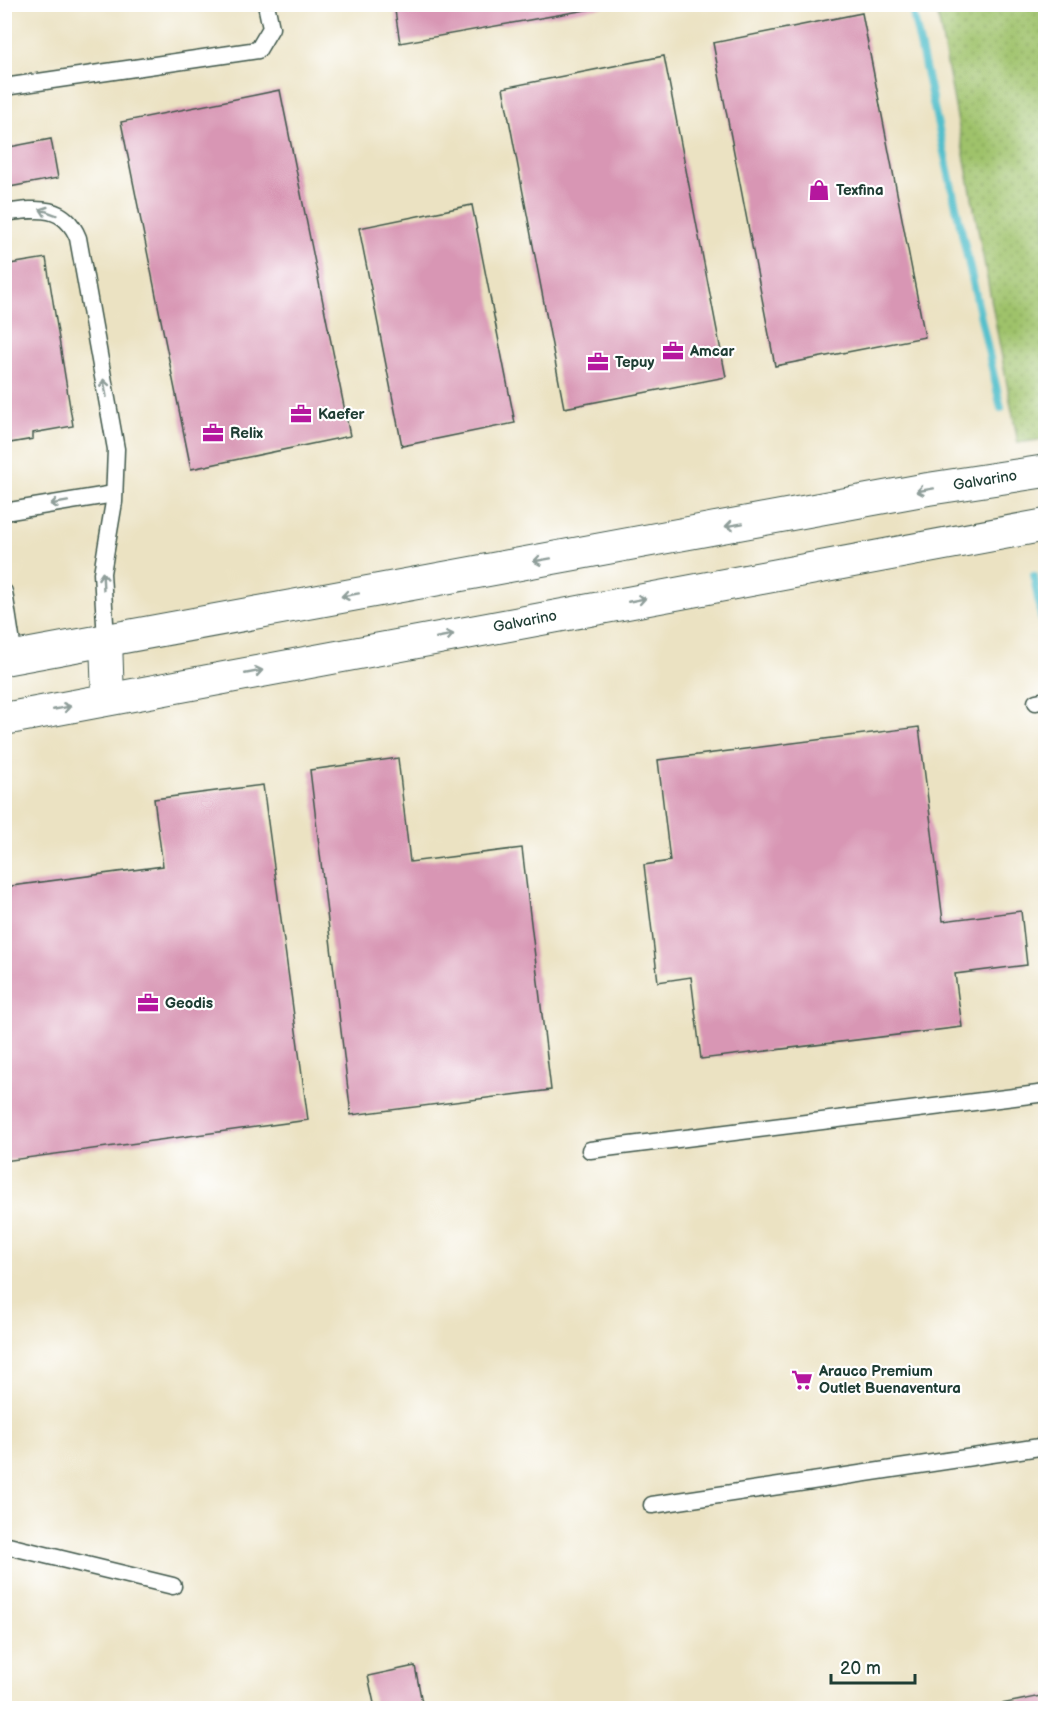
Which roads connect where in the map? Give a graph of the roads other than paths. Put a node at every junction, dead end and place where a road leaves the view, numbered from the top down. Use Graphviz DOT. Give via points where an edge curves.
graph roads {
  1 [pos="266,4"];
  2 [pos="4,87"];
  3 [pos="4,213"];
  4 [pos="1046,471"];
  5 [pos="114,494"];
  6 [pos="4,512"];
  7 [pos="1046,525"];
  8 [pos="4,592"];
  9 [pos="106,640"];
  10 [pos="9,658"];
  11 [pos="108,699"];
  12 [pos="4,719"];
  13 [pos="1046,1093"];
  14 [pos="590,1150"];
  15 [pos="1046,1446"];
  16 [pos="652,1505"];
  17 [pos="4,1545"];
  18 [pos="173,1586"];
  1 -- 2 [label="lane" via="271,28 258,50"];
  5 -- 3 [label="lane, one-way" via="116,449 75,228 42,208"];
  4 -- 9 [label="street, Galvarino, one-way" via="928,489"];
  5 -- 6 [label="lane, one-way"];
  9 -- 5 [label="lane, one-way" via="102,573"];
  11 -- 7 [label="street, Galvarino, one-way"];
  8 -- 10 [label="lane"];
  9 -- 10 [label="street, Galvarino"];
  9 -- 11 [label="street"];
  12 -- 11 [label="street, Galvarino, one-way"];
  13 -- 14 [label="lane"];
  15 -- 16 [label="lane"];
  17 -- 18 [label="lane"];
}
